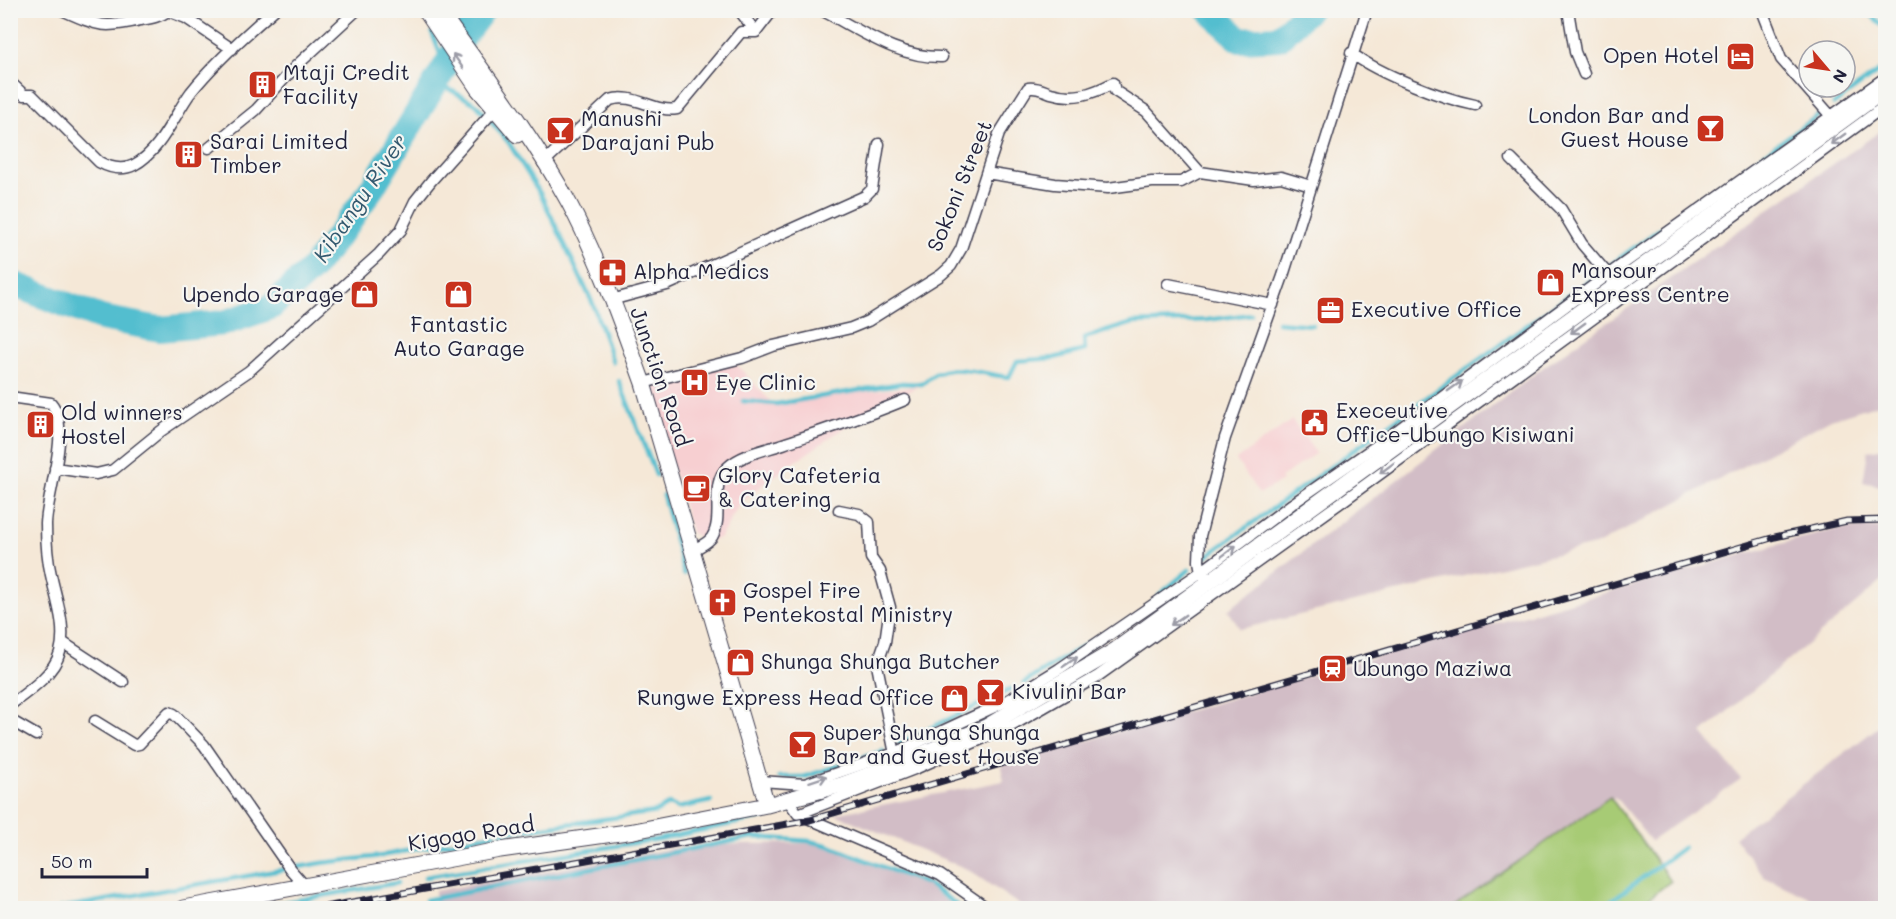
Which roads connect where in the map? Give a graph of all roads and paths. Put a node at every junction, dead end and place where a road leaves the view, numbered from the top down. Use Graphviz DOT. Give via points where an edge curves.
graph roads {
  1 [pos="62,10"];
  2 [pos="274,10"];
  3 [pos="357,10"];
  4 [pos="425,10"];
  5 [pos="439,10"];
  6 [pos="739,10"];
  7 [pos="773,10"];
  8 [pos="821,10"];
  9 [pos="1366,10"];
  10 [pos="1568,10"];
  11 [pos="1762,10"];
  12 [pos="443,28"];
  13 [pos="756,32"];
  14 [pos="232,49"];
  15 [pos="1351,53"];
  16 [pos="942,57"];
  17 [pos="1584,74"];
  18 [pos="1886,77"];
  19 [pos="10,82"];
  20 [pos="483,84"];
  21 [pos="1886,89"];
  22 [pos="1475,105"];
  23 [pos="1886,105"];
  24 [pos="496,108"];
  25 [pos="1830,115"];
  26 [pos="879,144"];
  27 [pos="209,148"];
  28 [pos="534,148"];
  29 [pos="1510,159"];
  30 [pos="543,163"];
  31 [pos="1200,172"];
  32 [pos="986,173"];
  33 [pos="1311,186"];
  34 [pos="1613,279"];
  35 [pos="1168,284"];
  36 [pos="611,300"];
  37 [pos="1273,305"];
  38 [pos="644,383"];
  39 [pos="10,397"];
  40 [pos="904,400"];
  41 [pos="55,468"];
  42 [pos="839,510"];
  43 [pos="694,550"];
  44 [pos="1206,577"];
  45 [pos="62,642"];
  46 [pos="123,682"];
  47 [pos="10,705"];
  48 [pos="10,720"];
  49 [pos="95,721"];
  50 [pos="36,735"];
  51 [pos="896,759"];
  52 [pos="760,781"];
  53 [pos="787,799"];
  54 [pos="767,805"];
  55 [pos="798,814"];
  56 [pos="305,886"];
  57 [pos="183,909"];
  58 [pos="987,909"];
  1 -- 14 [label="street" via="107,27 160,17 168,11 186,18"];
  2 -- 14 [label="street"];
  3 -- 27 [label="street" via="295,67 256,110"];
  4 -- 12 [label="main road"];
  5 -- 12 [label="main road"];
  6 -- 13 [label="street"];
  7 -- 13 [label="street"];
  8 -- 16 [label="street" via="906,52"];
  9 -- 15 [label="street"];
  10 -- 17 [label="street" via="1572,40"];
  11 -- 25 [label="street" via="1781,59"];
  12 -- 20 [label="main road"];
  13 -- 30 [label="street" via="741,32 677,109 621,96 610,100"];
  14 -- 19 [label="street" via="191,93 146,156 126,168 99,162 32,95 24,95"];
  15 -- 22 [label="street" via="1365,63 1458,102"];
  15 -- 33 [label="street"];
  18 -- 25 [label="street"];
  20 -- 24 [label="main road, Junction Road"];
  20 -- 28 [label="main road, Junction Road"];
  21 -- 34 [label="main road, Kigogo Road"];
  23 -- 55 [label="street, one-way" via="1098,676 1013,725 917,768"];
  24 -- 28 [label="main road, Junction Road" via="520,138"];
  24 -- 41 [label="street" via="431,181 415,201 401,230 379,254 249,371 112,470 96,474"];
  25 -- 34 [label="street"];
  26 -- 36 [label="street" via="872,189 866,196 667,285"];
  28 -- 30 [label="main road, Junction Road"];
  29 -- 34 [label="street" via="1561,209 1582,244"];
  30 -- 36 [label="main road, Junction Road" via="568,201"];
  31 -- 32 [label="street" via="1181,182 1108,188"];
  31 -- 32 [label="street, Sokoni Street" via="1146,111 1115,91 1113,83 1075,98 1039,87 1028,88 999,134"];
  31 -- 33 [label="street" via="1254,180 1281,177"];
  32 -- 38 [label="street, Sokoni Street" via="961,249 951,266 868,321"];
  33 -- 37 [label="street"];
  34 -- 44 [label="main road, Kigogo Road"];
  35 -- 37 [label="street"];
  36 -- 38 [label="main road, Junction Road"];
  37 -- 44 [label="street" via="1225,438 1200,536"];
  38 -- 43 [label="main road, Junction Road"];
  39 -- 41 [label="street" via="43,400 55,408 60,435"];
  40 -- 43 [label="street" via="727,467 717,488 719,504 714,532"];
  41 -- 45 [label="street" via="46,542"];
  42 -- 51 [label="street" via="859,514 869,522 872,558 880,571 890,607 877,664"];
  43 -- 52 [label="main road, Junction Road"];
  44 -- 51 [label="main road, Kigogo Road" via="1114,651 996,722"];
  45 -- 46 [label="street"];
  45 -- 47 [label="street" via="50,670"];
  48 -- 50 [label="street"];
  49 -- 56 [label="street" via="134,745 169,712 174,714 204,745"];
  52 -- 51 [label="street, one-way" via="805,783"];
  51 -- 53 [label="main road, Kigogo Road" via="841,785"];
  52 -- 54 [label="main road, Junction Road"];
  53 -- 54 [label="main road, Kigogo Road"];
  53 -- 55 [label="street"];
  54 -- 56 [label="main road, Kigogo Road"];
  55 -- 58 [label="street" via="940,875"];
  56 -- 57 [label="main road, Kigogo Road"];
}
